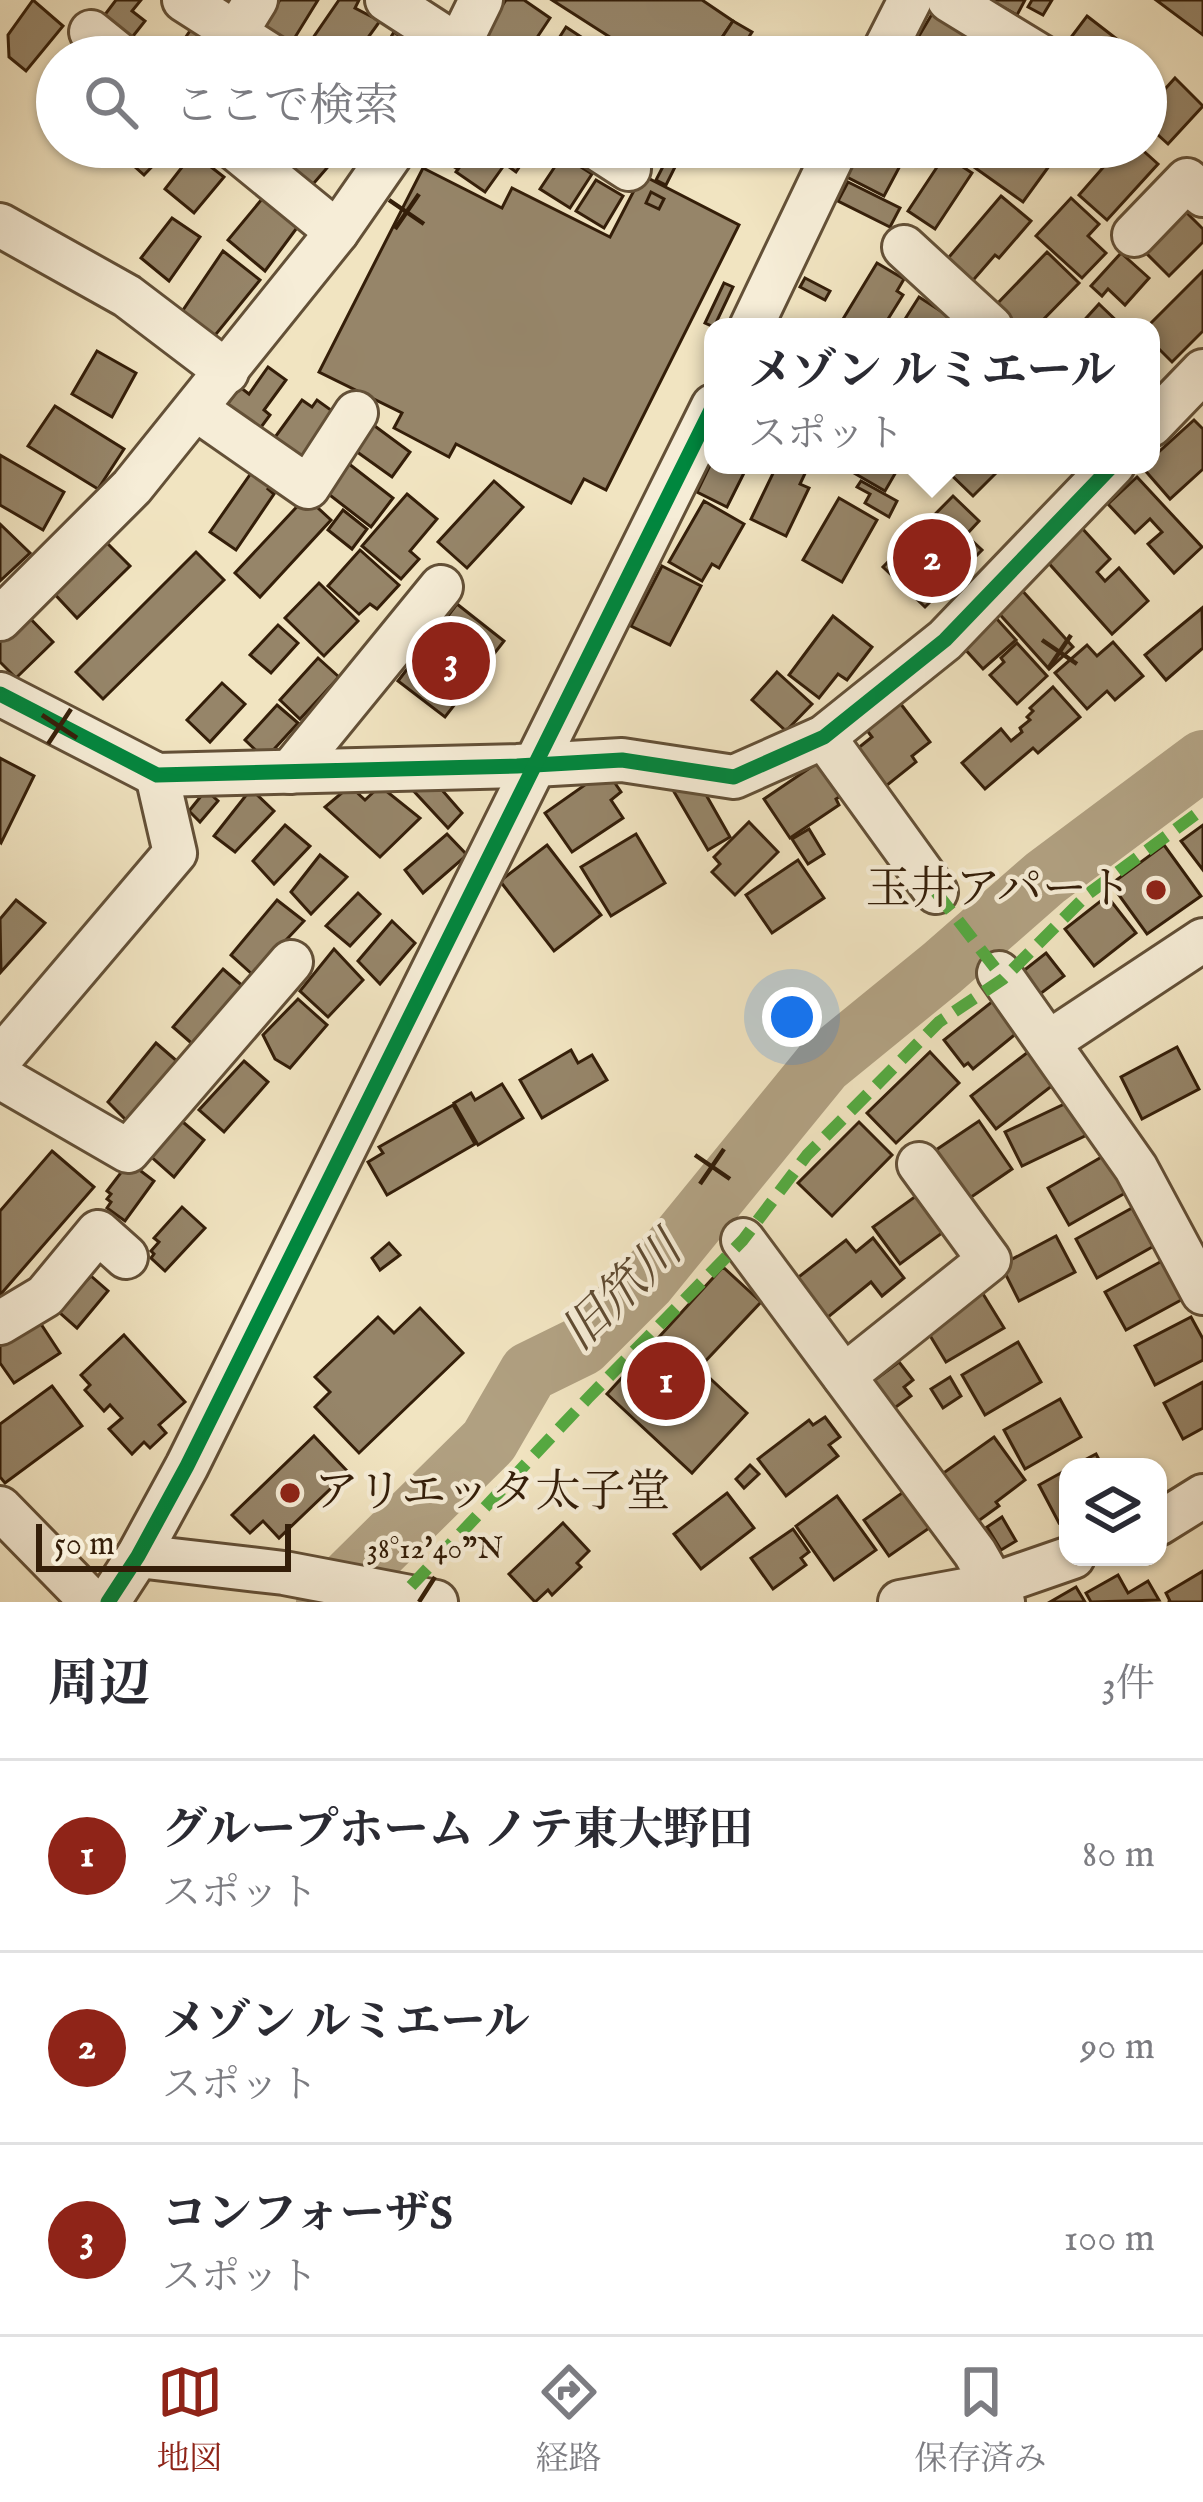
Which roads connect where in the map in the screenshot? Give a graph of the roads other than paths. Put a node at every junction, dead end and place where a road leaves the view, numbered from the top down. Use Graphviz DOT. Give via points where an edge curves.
graph roads {
  1 [pos="184,0"];
  2 [pos="387,0"];
  3 [pos="481,0"];
  4 [pos="910,0"];
  5 [pos="949,0"];
  6 [pos="246,17"];
  7 [pos="432,36"];
  8 [pos="463,36"];
  9 [pos="892,36"];
  10 [pos="1008,36"];
  11 [pos="259,168"];
  12 [pos="381,168"];
  13 [pos="827,168"];
  14 [pos="1203,195"];
  15 [pos="0,226"];
  16 [pos="337,232"];
  17 [pos="1134,235"];
  18 [pos="904,247"];
  19 [pos="755,318"];
  20 [pos="982,318"];
  21 [pos="226,372"];
  22 [pos="1202,374"];
  23 [pos="196,409"];
  24 [pos="356,413"];
  25 [pos="1160,416"];
  26 [pos="704,424"];
  27 [pos="1103,474"];
  28 [pos="441,587"];
  29 [pos="0,619"];
  30 [pos="0,694"];
  31 [pos="824,737"];
  32 [pos="536,765"];
  33 [pos="290,772"];
  34 [pos="157,775"];
  35 [pos="936,892"];
  36 [pos="1203,940"];
  37 [pos="291,962"];
  38 [pos="999,973"];
  39 [pos="1048,1042"];
  40 [pos="0,1059"];
  41 [pos="0,1077"];
  42 [pos="919,1164"];
  43 [pos="743,1240"];
  44 [pos="126,1257"];
  45 [pos="1203,1293"];
  46 [pos="0,1323"];
  47 [pos="844,1376"];
  48 [pos="1203,1496"];
  49 [pos="0,1508"];
  50 [pos="1167,1518"];
  51 [pos="138,1556"];
  52 [pos="1059,1564"];
  53 [pos="998,1593"];
  54 [pos="416,1598"];
  55 [pos="92,1602"];
  56 [pos="108,1602"];
  57 [pos="900,1602"];
  1 -- 6 [label="street"];
  2 -- 7 [label="street"];
  3 -- 8 [label="street"];
  4 -- 9 [label="street"];
  5 -- 10 [label="street"];
  11 -- 16 [label="street"];
  12 -- 16 [label="street"];
  13 -- 19 [label="street"];
  14 -- 17 [label="street" via="1187,180"];
  15 -- 21 [label="street" via="127,296"];
  16 -- 21 [label="street"];
  18 -- 20 [label="street"];
  21 -- 23 [label="street"];
  22 -- 25 [label="street"];
  23 -- 24 [label="street" via="308,487"];
  23 -- 29 [label="street" via="132,488"];
  26 -- 32 [label="street"];
  27 -- 31 [label="street" via="945,640"];
  28 -- 33 [label="street"];
  30 -- 34 [label="street"];
  31 -- 32 [label="street" via="734,777 622,760"];
  31 -- 35 [label="street"];
  32 -- 33 [label="street"];
  32 -- 51 [label="street"];
  33 -- 34 [label="street"];
  34 -- 40 [label="street" via="176,853"];
  36 -- 39 [label="street"];
  37 -- 41 [label="street" via="128,1151"];
  38 -- 39 [label="street"];
  39 -- 45 [label="street" via="1136,1168"];
  42 -- 47 [label="street" via="989,1260"];
  43 -- 47 [label="street"];
  44 -- 46 [label="street" via="98,1232 45,1296"];
  47 -- 53 [label="street"];
  48 -- 50 [label="street"];
  49 -- 55 [label="street"];
  51 -- 54 [label="street"];
  51 -- 56 [label="street"];
  52 -- 53 [label="street"];
  53 -- 57 [label="street"];
}
